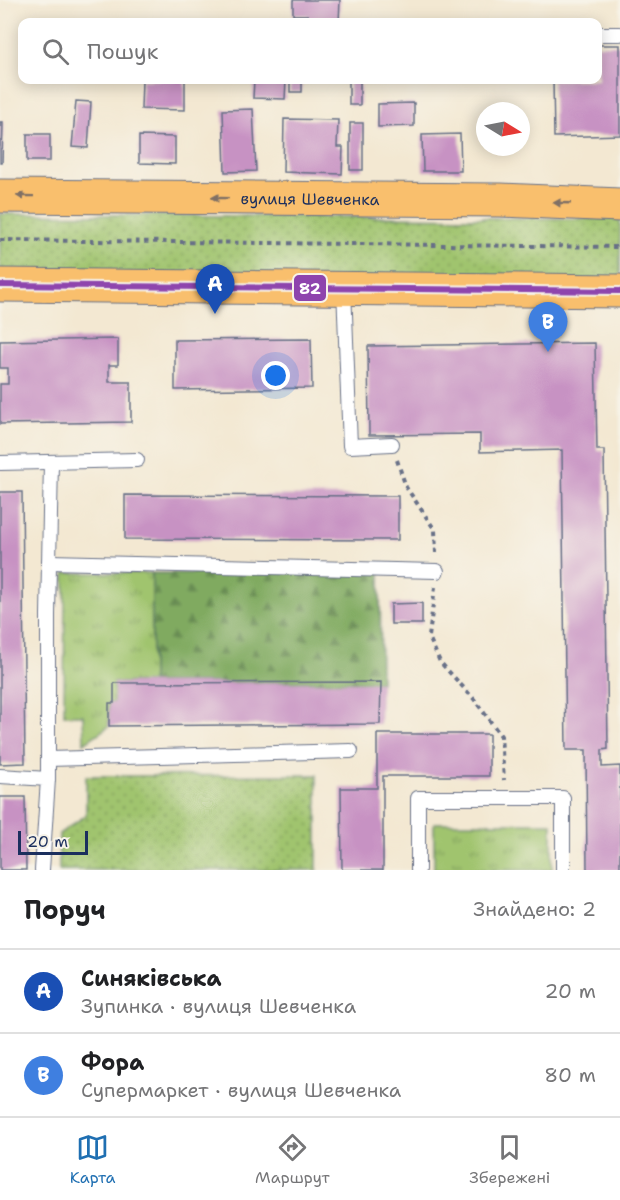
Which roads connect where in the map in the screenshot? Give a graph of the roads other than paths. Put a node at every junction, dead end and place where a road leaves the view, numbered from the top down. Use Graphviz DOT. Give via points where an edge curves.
graph roads {
  1 [pos="602,34"];
  2 [pos="620,34"];
  3 [pos="0,196"];
  4 [pos="620,205"];
  5 [pos="0,285"];
  6 [pos="344,288"];
  7 [pos="620,291"];
  8 [pos="392,444"];
  9 [pos="136,460"];
  10 [pos="51,462"];
  11 [pos="0,463"];
  12 [pos="49,562"];
  13 [pos="437,571"];
  14 [pos="351,751"];
  15 [pos="48,759"];
  16 [pos="0,776"];
  17 [pos="48,779"];
  18 [pos="42,870"];
  19 [pos="418,870"];
  20 [pos="563,870"];
  1 -- 2 [label="lane"];
  4 -- 3 [label="main road, вулиця Шевченка, one-way" via="501,200"];
  5 -- 6 [label="main road"];
  6 -- 7 [label="main road"];
  6 -- 8 [label="lane" via="350,446"];
  9 -- 10 [label="lane"];
  10 -- 11 [label="lane"];
  10 -- 12 [label="lane"];
  12 -- 13 [label="lane"];
  12 -- 15 [label="lane"];
  14 -- 15 [label="lane"];
  15 -- 17 [label="lane"];
  16 -- 17 [label="lane"];
  17 -- 18 [label="lane"];
  19 -- 20 [label="lane" via="418,798 563,798"];
}
